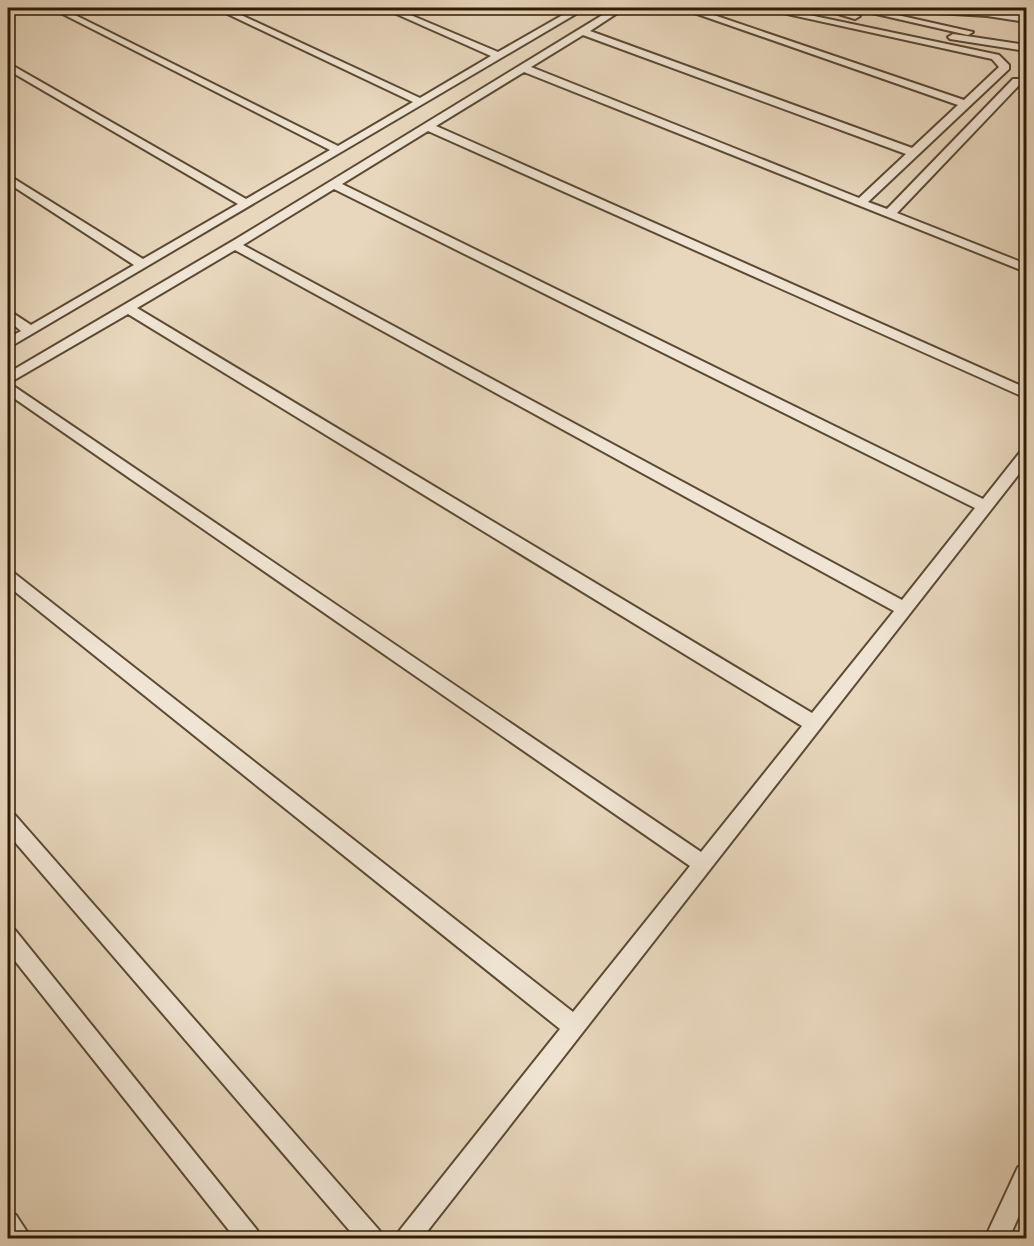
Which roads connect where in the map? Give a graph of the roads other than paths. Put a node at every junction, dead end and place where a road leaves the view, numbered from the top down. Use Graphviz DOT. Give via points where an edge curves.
graph roads {
  1 [pos="55,8"];
  2 [pos="219,8"];
  3 [pos="387,8"];
  4 [pos="576,8"];
  5 [pos="620,8"];
  6 [pos="685,8"];
  7 [pos="765,8"];
  8 [pos="823,8"];
  9 [pos="855,8"];
  10 [pos="903,8"];
  11 [pos="990,15"];
  12 [pos="601,19"];
  13 [pos="1026,19"];
  14 [pos="980,24"];
  15 [pos="922,26"];
  16 [pos="1026,30"];
  17 [pos="581,31"];
  18 [pos="1026,48"];
  19 [pos="499,56"];
  20 [pos="8,66"];
  21 [pos="522,66"];
  22 [pos="1017,81"];
  23 [pos="421,102"];
  24 [pos="965,104"];
  25 [pos="426,126"];
  26 [pos="338,150"];
  27 [pos="914,153"];
  28 [pos="8,178"];
  29 [pos="332,184"];
  30 [pos="861,202"];
  31 [pos="246,204"];
  32 [pos="889,214"];
  33 [pos="234,245"];
  34 [pos="143,265"];
  35 [pos="1026,268"];
  36 [pos="127,308"];
  37 [pos="8,314"];
  38 [pos="30,331"];
  39 [pos="8,344"];
  40 [pos="8,379"];
  41 [pos="8,388"];
  42 [pos="1026,393"];
  43 [pos="1026,455"];
  44 [pos="986,507"];
  45 [pos="8,577"];
  46 [pos="905,609"];
  47 [pos="814,724"];
  48 [pos="8,821"];
  49 [pos="703,864"];
  50 [pos="8,937"];
  51 [pos="575,1027"];
  52 [pos="1026,1175"];
  53 [pos="8,1223"];
  54 [pos="19,1239"];
  55 [pos="249,1239"];
  56 [pos="371,1239"];
  57 [pos="408,1239"];
  58 [pos="997,1239"];
  1 -- 26 [label="lane"];
  2 -- 23 [label="lane"];
  3 -- 19 [label="lane"];
  4 -- 12 [label="lane"];
  4 -- 19 [label="lane"];
  5 -- 12 [label="lane"];
  6 -- 24 [label="lane"];
  7 -- 24 [label="lane" via="994,57 1005,67"];
  8 -- 15 [label="lane"];
  9 -- 15 [label="lane"];
  10 -- 11 [label="lane"];
  11 -- 13 [label="lane"];
  11 -- 16 [label="lane"];
  12 -- 17 [label="lane"];
  14 -- 15 [label="lane"];
  15 -- 18 [label="lane"];
  17 -- 21 [label="lane"];
  17 -- 27 [label="lane"];
  19 -- 23 [label="lane"];
  20 -- 31 [label="lane"];
  21 -- 25 [label="lane"];
  21 -- 30 [label="lane"];
  22 -- 32 [label="lane"];
  23 -- 26 [label="lane"];
  24 -- 27 [label="lane"];
  25 -- 29 [label="lane"];
  25 -- 42 [label="lane"];
  26 -- 31 [label="lane"];
  27 -- 30 [label="lane"];
  28 -- 34 [label="lane"];
  29 -- 33 [label="lane"];
  29 -- 44 [label="lane"];
  30 -- 32 [label="lane"];
  31 -- 34 [label="lane"];
  32 -- 35 [label="lane"];
  33 -- 36 [label="lane"];
  33 -- 46 [label="lane"];
  34 -- 38 [label="lane"];
  36 -- 40 [label="lane"];
  36 -- 47 [label="lane"];
  37 -- 38 [label="lane"];
  38 -- 39 [label="lane"];
  41 -- 49 [label="lane"];
  43 -- 44 [label="lane"];
  44 -- 46 [label="lane"];
  45 -- 51 [label="lane"];
  46 -- 47 [label="lane"];
  47 -- 49 [label="lane"];
  48 -- 56 [label="lane"];
  49 -- 51 [label="lane"];
  50 -- 55 [label="lane"];
  51 -- 57 [label="lane"];
  52 -- 58 [label="lane"];
  53 -- 54 [label="lane"];
}
